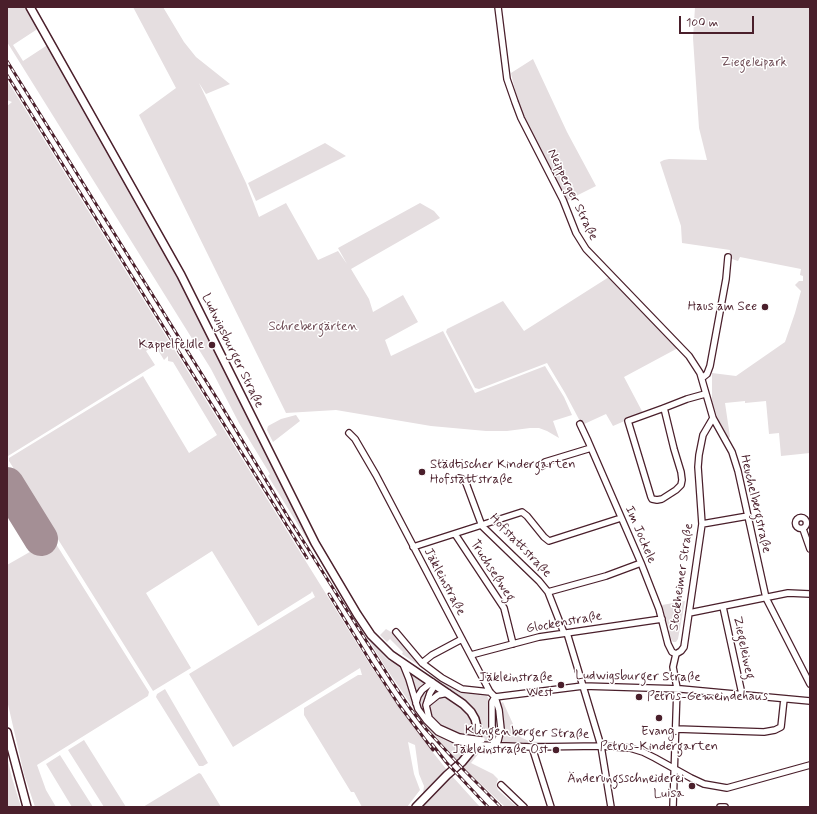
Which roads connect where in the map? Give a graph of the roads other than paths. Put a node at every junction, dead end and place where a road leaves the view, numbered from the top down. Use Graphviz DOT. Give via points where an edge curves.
graph roads {
  1 [pos="30,7"];
  2 [pos="498,7"];
  3 [pos="728,257"];
  4 [pos="702,378"];
  5 [pos="705,394"];
  6 [pos="664,408"];
  7 [pos="712,418"];
  8 [pos="580,424"];
  9 [pos="349,433"];
  10 [pos="591,448"];
  11 [pos="542,466"];
  12 [pos="458,478"];
  13 [pos="748,516"];
  14 [pos="621,518"];
  15 [pos="702,524"];
  16 [pos="482,526"];
  17 [pos="803,529"];
  18 [pos="455,534"];
  19 [pos="413,547"];
  20 [pos="810,549"];
  21 [pos="641,563"];
  22 [pos="548,592"];
  23 [pos="810,594"];
  24 [pos="766,598"];
  25 [pos="723,607"];
  26 [pos="689,613"];
  27 [pos="662,619"];
  28 [pos="396,632"];
  29 [pos="565,633"];
  30 [pos="462,639"];
  31 [pos="514,644"];
  32 [pos="676,654"];
  33 [pos="471,655"];
  34 [pos="422,663"];
  35 [pos="403,664"];
  36 [pos="433,684"];
  37 [pos="810,684"];
  38 [pos="583,686"];
  39 [pos="677,688"];
  40 [pos="490,692"];
  41 [pos="448,693"];
  42 [pos="742,694"];
  43 [pos="495,697"];
  44 [pos="784,699"];
  45 [pos="810,701"];
  46 [pos="416,703"];
  47 [pos="426,705"];
  48 [pos="492,726"];
  49 [pos="676,729"];
  50 [pos="7,732"];
  51 [pos="458,739"];
  52 [pos="481,742"];
  53 [pos="495,745"];
  54 [pos="601,746"];
  55 [pos="532,747"];
  56 [pos="810,765"];
  57 [pos="675,769"];
  58 [pos="501,785"];
  59 [pos="27,807"];
  60 [pos="416,807"];
  61 [pos="524,807"];
  62 [pos="550,807"];
  63 [pos="611,807"];
  64 [pos="673,807"];
  1 -- 35 [label="main road, Ludwigsburger Straße" via="183,280 326,562 371,635"];
  2 -- 4 [label="street, Neipperger Straße" via="507,79 521,118 563,200 576,233 586,249 689,356"];
  3 -- 4 [label="street" via="710,366"];
  4 -- 5 [label="street, Heuchelbergstraße"];
  5 -- 6 [label="street"];
  5 -- 7 [label="street, Heuchelbergstraße"];
  6 -- 6 [label="street" via="628,422 654,500 662,499 676,490 682,480"];
  7 -- 13 [label="street, Heuchelbergstraße" via="732,452"];
  7 -- 15 [label="street, Stockheimer Straße" via="703,435 699,456"];
  8 -- 10 [label="street, Im Jockele"];
  9 -- 19 [label="street, Jäkleinstraße" via="376,475"];
  10 -- 11 [label="street" via="545,462"];
  10 -- 14 [label="street, Im Jockele"];
  12 -- 16 [label="street, Hofstattstraße" via="466,483"];
  13 -- 15 [label="street"];
  13 -- 24 [label="street, Heuchelbergstraße"];
  14 -- 16 [label="street" via="552,541 546,540 522,512"];
  14 -- 21 [label="street, Im Jockele"];
  15 -- 26 [label="street, Stockheimer Straße"];
  16 -- 18 [label="street"];
  16 -- 22 [label="street, Hofstattstraße"];
  17 -- 20 [label="street"];
  18 -- 19 [label="street"];
  18 -- 31 [label="street, Truchseßweg" via="504,608"];
  19 -- 30 [label="street, Jäkleinstraße"];
  21 -- 22 [label="street"];
  21 -- 27 [label="street, Im Jockele"];
  22 -- 29 [label="street, Hofstattstraße"];
  23 -- 24 [label="street" via="788,593"];
  24 -- 25 [label="street"];
  24 -- 37 [label="street, Heuchelbergstraße"];
  25 -- 26 [label="street"];
  25 -- 42 [label="street, Ziegeleiweg"];
  26 -- 32 [label="street, Stockheimer Straße" via="684,647"];
  27 -- 29 [label="street, Glockenstraße"];
  27 -- 32 [label="street, Im Jockele" via="668,644"];
  28 -- 34 [label="street"];
  29 -- 31 [label="street, Glockenstraße"];
  29 -- 38 [label="street, Hofstattstraße"];
  30 -- 33 [label="street, Jäkleinstraße"];
  30 -- 34 [label="street"];
  31 -- 33 [label="street, Glockenstraße"];
  32 -- 39 [label="street, Stockheimer Straße" via="673,667"];
  33 -- 40 [label="street, Jäkleinstraße"];
  34 -- 40 [label="street" via="462,689"];
  35 -- 36 [label="main road, Ludwigsburger Straße"];
  35 -- 46 [label="street, Klingenberger Straße"];
  36 -- 41 [label="main road, Ludwigsburger Straße"];
  36 -- 46 [label="street" via="422,690"];
  36 -- 47 [label="street"];
  38 -- 39 [label="street, Ludwigsburger Straße"];
  38 -- 43 [label="street, Ludwigsburger Straße"];
  38 -- 54 [label="street, Hofstattstraße"];
  39 -- 42 [label="street, Ludwigsburger Straße"];
  39 -- 49 [label="street, Stockheimer Straße"];
  40 -- 43 [label="street, Jäkleinstraße"];
  41 -- 47 [label="street" via="438,695"];
  41 -- 60 [label="main road, Ludwigsburger Straße" via="463,704 475,720 478,731 475,745 462,762"];
  42 -- 44 [label="street, Ludwigsburger Straße"];
  43 -- 48 [label="street" via="492,702"];
  43 -- 53 [label="street" via="501,729"];
  44 -- 45 [label="street, Ludwigsburger Straße"];
  44 -- 49 [label="street" via="781,727 775,730 764,732"];
  46 -- 51 [label="street, Klingenberger Straße" via="418,710 431,727 447,738"];
  47 -- 51 [label="street" via="434,723"];
  48 -- 52 [label="street" via="488,736"];
  48 -- 53 [label="street"];
  49 -- 57 [label="street, Stockheimer Straße"];
  50 -- 59 [label="main road"];
  51 -- 52 [label="street, Klingenberger Straße, bridge"];
  52 -- 53 [label="street, Klingenberger Straße"];
  53 -- 55 [label="street, Klingenberger Straße"];
  54 -- 55 [label="street, Klingenberger Straße"];
  54 -- 57 [label="street, Klingenberger Straße" via="636,750"];
  54 -- 63 [label="street, Hofstattstraße"];
  55 -- 62 [label="street"];
  56 -- 57 [label="street, Klingenberger Straße" via="727,788 704,784"];
  57 -- 64 [label="street, Stockheimer Straße"];
  58 -- 61 [label="street"];
}
